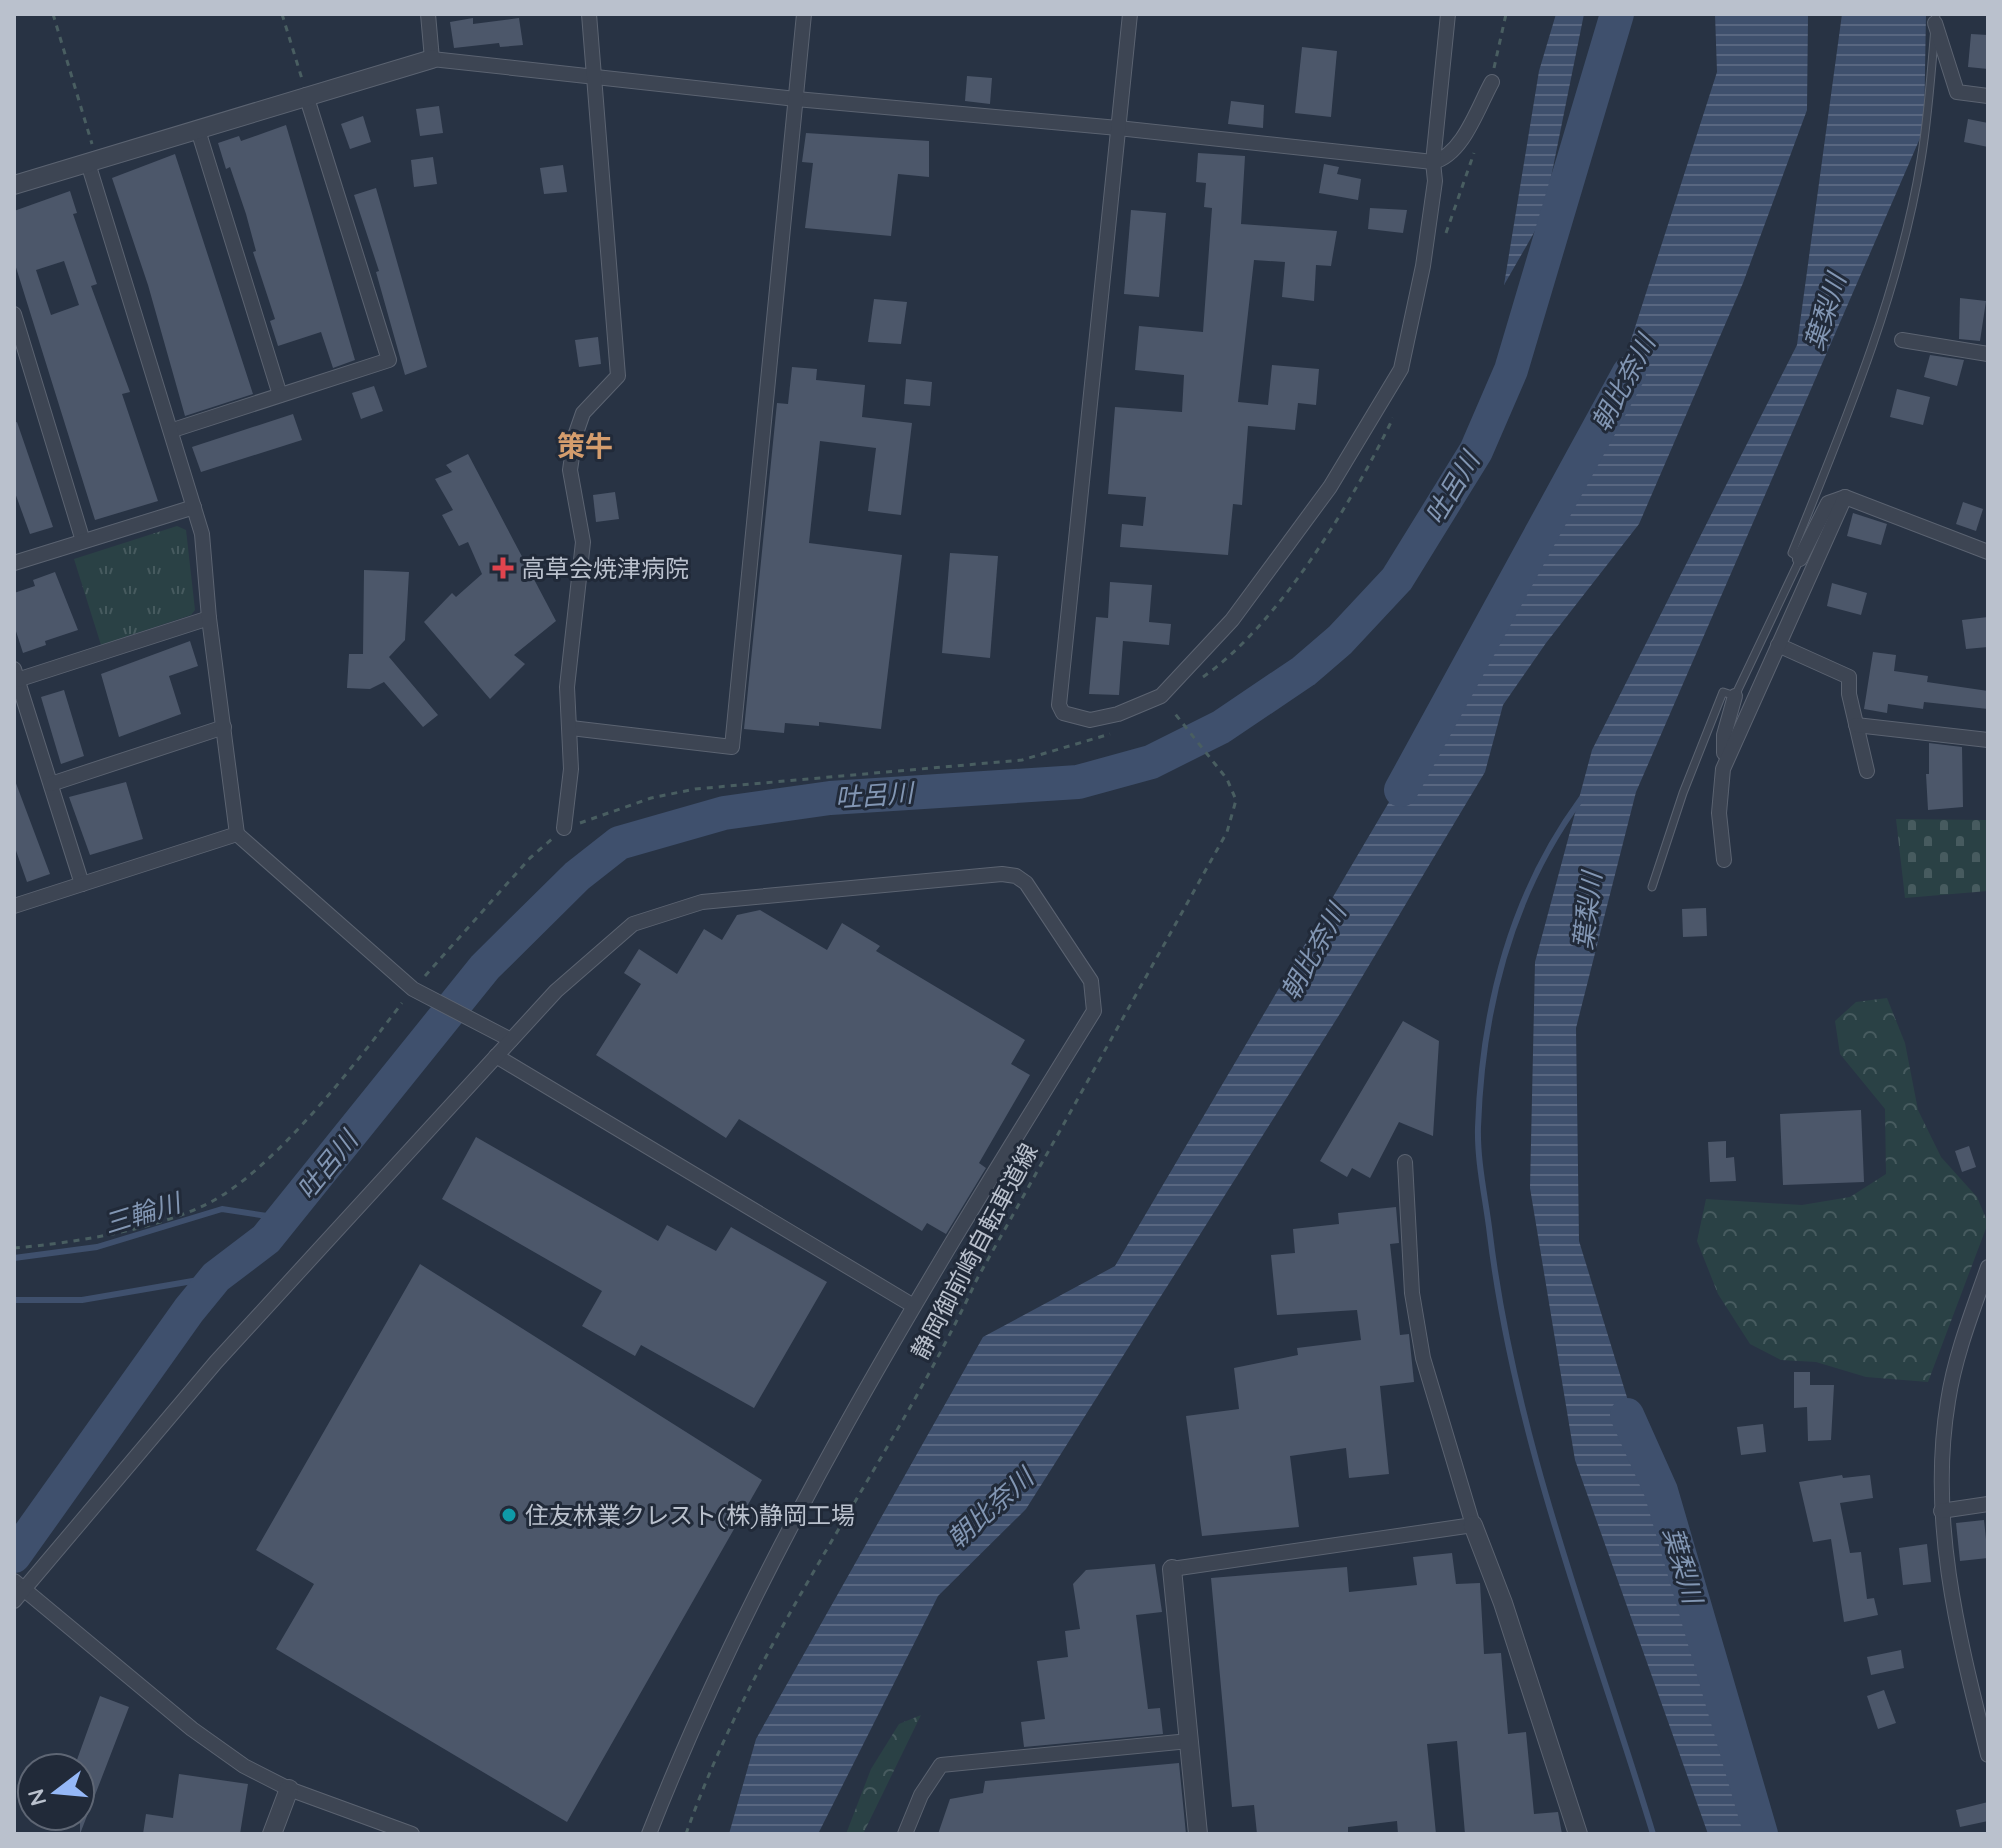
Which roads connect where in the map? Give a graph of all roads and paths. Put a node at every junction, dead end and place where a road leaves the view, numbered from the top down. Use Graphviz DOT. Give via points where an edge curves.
graph roads {
  1 [pos="53,14"];
  2 [pos="282,14"];
  3 [pos="428,14"];
  4 [pos="589,14"];
  5 [pos="804,14"];
  6 [pos="1130,14"];
  7 [pos="1448,14"];
  8 [pos="1936,18"];
  9 [pos="432,59"];
  10 [pos="593,75"];
  11 [pos="1492,82"];
  12 [pos="306,95"];
  13 [pos="1988,96"];
  14 [pos="796,99"];
  15 [pos="1118,128"];
  16 [pos="198,130"];
  17 [pos="92,162"];
  18 [pos="1433,162"];
  19 [pos="14,185"];
  20 [pos="14,314"];
  21 [pos="1902,340"];
  22 [pos="1988,354"];
  23 [pos="280,395"];
  24 [pos="173,430"];
  25 [pos="1845,497"];
  26 [pos="194,507"];
  27 [pos="83,541"];
  28 [pos="1988,552"];
  29 [pos="1800,559"];
  30 [pos="14,563"];
  31 [pos="209,618"];
  32 [pos="1778,645"];
  33 [pos="16,674"];
  34 [pos="1161,696"];
  35 [pos="1735,696"];
  36 [pos="1856,725"];
  37 [pos="224,727"];
  38 [pos="571,728"];
  39 [pos="1116,733"];
  40 [pos="1988,740"];
  41 [pos="1723,769"];
  42 [pos="1867,771"];
  43 [pos="51,784"];
  44 [pos="564,828"];
  45 [pos="237,834"];
  46 [pos="1724,860"];
  47 [pos="82,884"];
  48 [pos="1652,887"];
  49 [pos="14,906"];
  50 [pos="413,989"];
  51 [pos="511,1040"];
  52 [pos="496,1056"];
  53 [pos="1405,1162"];
  54 [pos="14,1248"];
  55 [pos="1988,1267"];
  56 [pos="912,1305"];
  57 [pos="1988,1504"];
  58 [pos="1941,1511"];
  59 [pos="1473,1525"];
  60 [pos="1172,1569"];
  61 [pos="17,1590"];
  62 [pos="1189,1741"];
  63 [pos="1988,1755"];
  64 [pos="289,1789"];
  65 [pos="272,1834"];
  66 [pos="412,1834"];
  67 [pos="649,1834"];
  68 [pos="686,1834"];
  69 [pos="905,1834"];
  70 [pos="1198,1834"];
  71 [pos="1578,1834"];
  1 -- 17 [label="path"];
  2 -- 12 [label="path"];
  3 -- 9 [label="street"];
  4 -- 10 [label="street"];
  5 -- 14 [label="street"];
  6 -- 15 [label="street"];
  7 -- 18 [label="street"];
  8 -- 13 [label="street" via="1957,92"];
  8 -- 29 [label="lane" via="1921,160 1900,252 1833,451 1792,553"];
  9 -- 10 [label="street"];
  9 -- 12 [label="street"];
  10 -- 14 [label="street"];
  10 -- 38 [label="street" via="618,376 583,413 570,470 583,542 567,687"];
  11 -- 18 [label="street" via="1457,145 1445,159"];
  12 -- 16 [label="street"];
  12 -- 23 [label="street" via="389,360"];
  14 -- 15 [label="street"];
  14 -- 38 [label="street" via="732,747"];
  15 -- 18 [label="street"];
  15 -- 34 [label="street" via="1059,705 1063,713 1090,720"];
  16 -- 17 [label="street"];
  16 -- 23 [label="street"];
  17 -- 19 [label="street"];
  17 -- 24 [label="street"];
  18 -- 34 [label="street" via="1423,266 1401,369 1330,487 1232,620"];
  20 -- 27 [label="street"];
  21 -- 22 [label="street"];
  23 -- 24 [label="street"];
  24 -- 26 [label="street"];
  25 -- 28 [label="street"];
  25 -- 29 [label="street" via="1828,503"];
  25 -- 32 [label="street"];
  26 -- 27 [label="street"];
  26 -- 31 [label="street" via="202,534"];
  27 -- 30 [label="street"];
  29 -- 35 [label="lane"];
  31 -- 33 [label="street"];
  31 -- 37 [label="street"];
  32 -- 36 [label="street" via="1849,677"];
  32 -- 41 [label="street"];
  33 -- 43 [label="street"];
  34 -- 68 [label="path, 静岡御前崎自転車道線" via="1227,779 1236,800 1227,832 977,1279 949,1339 750,1683 706,1776"];
  35 -- 41 [label="street" via="1724,735"];
  35 -- 48 [label="lane" via="1723,692"];
  36 -- 40 [label="street"];
  36 -- 42 [label="street"];
  37 -- 43 [label="street"];
  37 -- 45 [label="street"];
  38 -- 44 [label="street"];
  39 -- 44 [label="path" via="1022,760 695,789"];
  41 -- 46 [label="street" via="1719,813"];
  43 -- 47 [label="street"];
  44 -- 50 [label="path" via="530,858"];
  45 -- 47 [label="street"];
  45 -- 50 [label="street"];
  47 -- 49 [label="street"];
  50 -- 51 [label="street"];
  50 -- 54 [label="path" via="294,1131 208,1203 132,1229"];
  51 -- 52 [label="street"];
  51 -- 56 [label="street" via="556,991 633,924 702,902 1016,876 1026,883 1091,981 1094,1011"];
  52 -- 56 [label="street"];
  52 -- 61 [label="street" via="216,1362"];
  53 -- 59 [label="street" via="1412,1293 1423,1358"];
  55 -- 58 [label="street" via="1948,1399"];
  56 -- 67 [label="street" via="742,1622"];
  57 -- 58 [label="street"];
  58 -- 63 [label="street" via="1953,1609"];
  59 -- 60 [label="street"];
  59 -- 71 [label="street"];
  60 -- 62 [label="street"];
  61 -- 64 [label="street" via="192,1729 244,1766"];
  62 -- 69 [label="street" via="941,1765"];
  62 -- 70 [label="street"];
  64 -- 65 [label="street"];
  64 -- 66 [label="street"];
}
